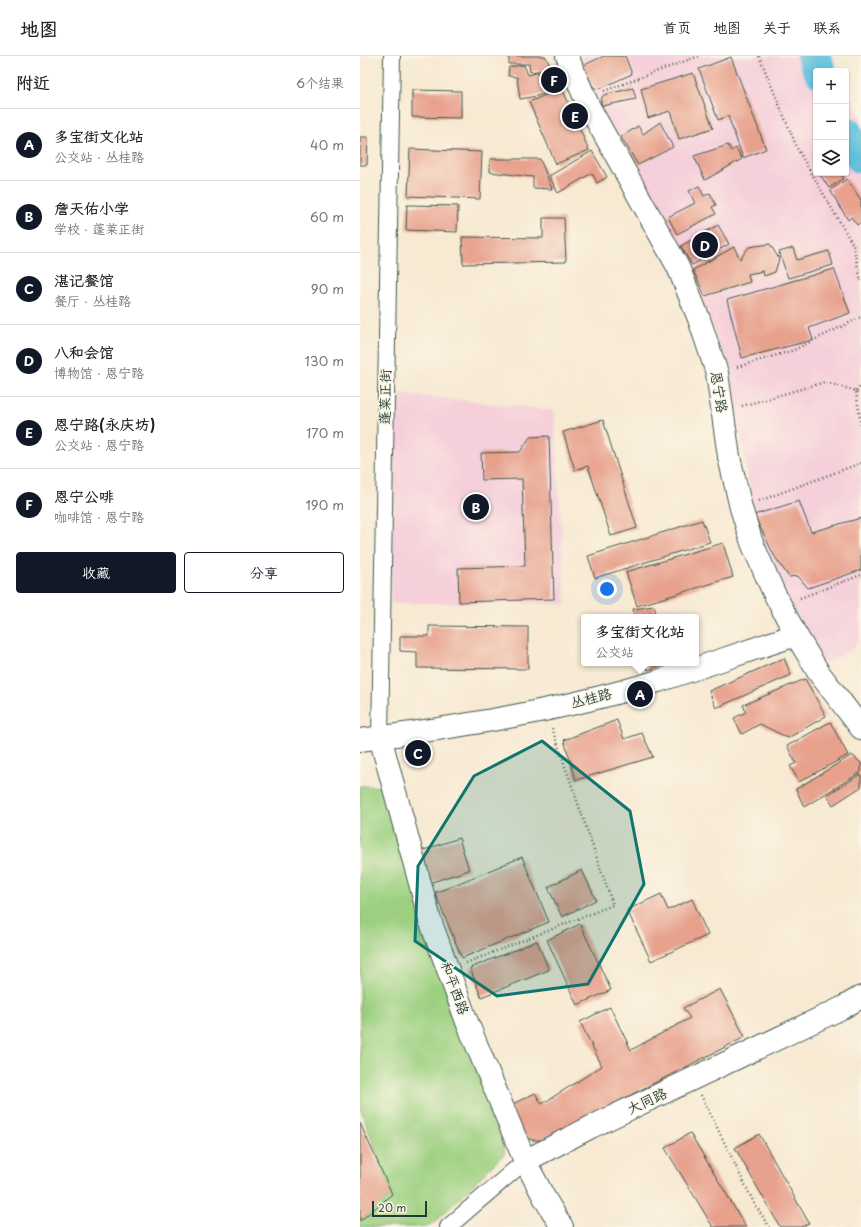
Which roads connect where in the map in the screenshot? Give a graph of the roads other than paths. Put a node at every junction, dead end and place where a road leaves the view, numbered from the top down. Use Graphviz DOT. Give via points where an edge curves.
graph roads {
  1 [pos="392,56"];
  2 [pos="567,56"];
  3 [pos="796,634"];
  4 [pos="861,728"];
  5 [pos="370,738"];
  6 [pos="360,748"];
  7 [pos="861,997"];
  8 [pos="525,1161"];
  9 [pos="448,1227"];
  10 [pos="562,1227"];
  1 -- 5 [label="street, 蓬莱正街"];
  2 -- 3 [label="street, 恩宁路" via="585,98 678,267 699,319 717,373 729,456 741,508 752,543"];
  3 -- 4 [label="street, 恩宁路" via="819,673"];
  3 -- 5 [label="street, 丛桂路" via="654,682 591,698 514,716"];
  5 -- 6 [label="street, 丛桂路"];
  5 -- 8 [label="street, 和平西路" via="430,920 467,1022"];
  7 -- 8 [label="street, 大同路"];
  8 -- 9 [label="street, 大同路"];
  8 -- 10 [label="street, 和平西路"];
}
